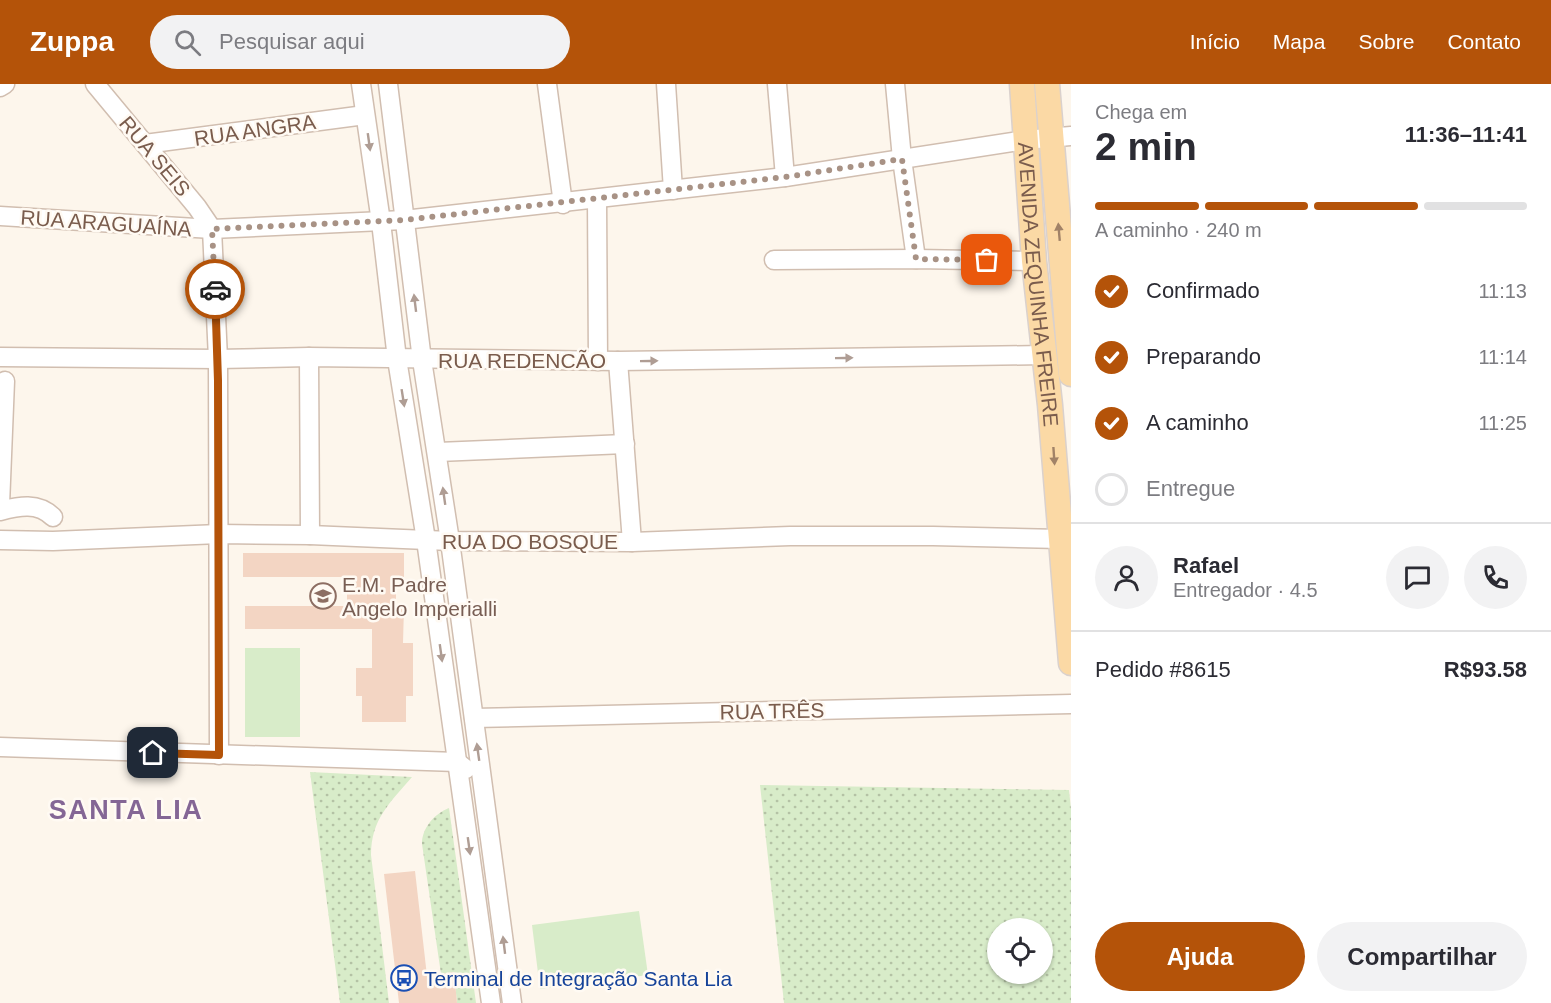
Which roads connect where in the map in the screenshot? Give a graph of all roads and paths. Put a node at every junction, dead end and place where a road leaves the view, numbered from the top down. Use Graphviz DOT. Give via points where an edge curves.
graph roads {
  1 [pos="5,84"];
  2 [pos="95,84"];
  3 [pos="361,84"];
  4 [pos="388,84"];
  5 [pos="547,84"];
  6 [pos="666,84"];
  7 [pos="777,84"];
  8 [pos="895,84"];
  9 [pos="1022,84"];
  10 [pos="1047,84"];
  11 [pos="0,87"];
  12 [pos="365,115"];
  13 [pos="1061,137"];
  14 [pos="1026,140"];
  15 [pos="145,144"];
  16 [pos="902,159"];
  17 [pos="785,177"];
  18 [pos="673,190"];
  19 [pos="597,199"];
  20 [pos="563,204"];
  21 [pos="0,216"];
  22 [pos="404,220"];
  23 [pos="381,222"];
  24 [pos="212,229"];
  25 [pos="916,259"];
  26 [pos="774,260"];
  27 [pos="1034,261"];
  28 [pos="1044,355"];
  29 [pos="0,357"];
  30 [pos="309,357"];
  31 [pos="218,359"];
  32 [pos="396,359"];
  33 [pos="422,360"];
  34 [pos="598,361"];
  35 [pos="618,361"];
  36 [pos="1071,374"];
  37 [pos="5,381"];
  38 [pos="1061,406"];
  39 [pos="625,444"];
  40 [pos="438,452"];
  41 [pos="0,506"];
  42 [pos="0,511"];
  43 [pos="53,517"];
  44 [pos="219,534"];
  45 [pos="310,535"];
  46 [pos="1060,539"];
  47 [pos="0,540"];
  48 [pos="426,540"];
  49 [pos="450,542"];
  50 [pos="632,542"];
  51 [pos="1071,663"];
  52 [pos="1071,704"];
  53 [pos="474,718"];
  54 [pos="0,747"];
  55 [pos="219,755"];
  56 [pos="457,762"];
  57 [pos="483,785"];
  58 [pos="491,1003"];
  59 [pos="512,1003"];
  1 -- 11 [label="street"];
  2 -- 15 [label="street, RUA SEIS"];
  3 -- 12 [label="street"];
  4 -- 22 [label="street"];
  5 -- 20 [label="street"];
  6 -- 18 [label="street"];
  7 -- 17 [label="street"];
  8 -- 16 [label="street"];
  9 -- 14 [label="main road, AVENIDA ZEQUINHA FREIRE"];
  10 -- 13 [label="main road, AVENIDA ZEQUINHA FREIRE"];
  12 -- 15 [label="street, RUA ANGRA"];
  12 -- 23 [label="street, one-way"];
  13 -- 14 [label="street, RUA ARAGUAÍNA"];
  36 -- 13 [label="main road, AVENIDA ZEQUINHA FREIRE, one-way"];
  14 -- 16 [label="street, RUA ARAGUAÍNA"];
  14 -- 27 [label="main road, AVENIDA ZEQUINHA FREIRE"];
  15 -- 24 [label="street, RUA SEIS"];
  16 -- 17 [label="street, RUA ARAGUAÍNA"];
  16 -- 25 [label="street"];
  17 -- 18 [label="street, RUA ARAGUAÍNA"];
  18 -- 19 [label="street, RUA ARAGUAÍNA"];
  19 -- 20 [label="street, RUA ARAGUAÍNA"];
  19 -- 34 [label="street"];
  20 -- 22 [label="street, RUA ARAGUAÍNA"];
  21 -- 24 [label="street, RUA ARAGUAÍNA"];
  22 -- 23 [label="street, RUA ARAGUAÍNA"];
  33 -- 22 [label="street, one-way"];
  23 -- 24 [label="street, RUA ARAGUAÍNA"];
  23 -- 32 [label="street"];
  24 -- 31 [label="street"];
  25 -- 26 [label="street"];
  25 -- 27 [label="street"];
  27 -- 28 [label="main road, AVENIDA ZEQUINHA FREIRE"];
  35 -- 28 [label="street, RUA REDENCÃO, one-way"];
  28 -- 38 [label="main road, AVENIDA ZEQUINHA FREIRE"];
  29 -- 31 [label="street, RUA REDENCÃO"];
  30 -- 31 [label="street, RUA REDENCÃO"];
  30 -- 32 [label="street, RUA REDENCÃO"];
  30 -- 45 [label="street"];
  31 -- 44 [label="street"];
  32 -- 33 [label="street, RUA REDENCÃO"];
  32 -- 48 [label="street, one-way"];
  33 -- 34 [label="street, RUA REDENCÃO"];
  33 -- 40 [label="street"];
  34 -- 35 [label="street, RUA REDENCÃO"];
  35 -- 39 [label="street"];
  37 -- 41 [label="street"];
  38 -- 46 [label="main road, AVENIDA ZEQUINHA FREIRE, one-way"];
  39 -- 40 [label="street"];
  39 -- 50 [label="street"];
  49 -- 40 [label="street, one-way"];
  42 -- 43 [label="street" via="33,506"];
  44 -- 45 [label="street, RUA DO BOSQUE"];
  44 -- 47 [label="street, RUA DO BOSQUE"];
  44 -- 55 [label="street"];
  45 -- 48 [label="street, RUA DO BOSQUE"];
  46 -- 50 [label="street, RUA DO BOSQUE" via="802,536"];
  46 -- 51 [label="main road, AVENIDA ZEQUINHA FREIRE"];
  48 -- 49 [label="street, RUA DO BOSQUE"];
  48 -- 56 [label="street, one-way"];
  49 -- 50 [label="street, RUA DO BOSQUE"];
  49 -- 53 [label="street"];
  52 -- 53 [label="street, RUA TRÊS"];
  57 -- 53 [label="street, one-way"];
  54 -- 55 [label="street"];
  55 -- 56 [label="street"];
  56 -- 57 [label="street"];
  56 -- 58 [label="street, one-way"];
  59 -- 57 [label="street, one-way"];
}
